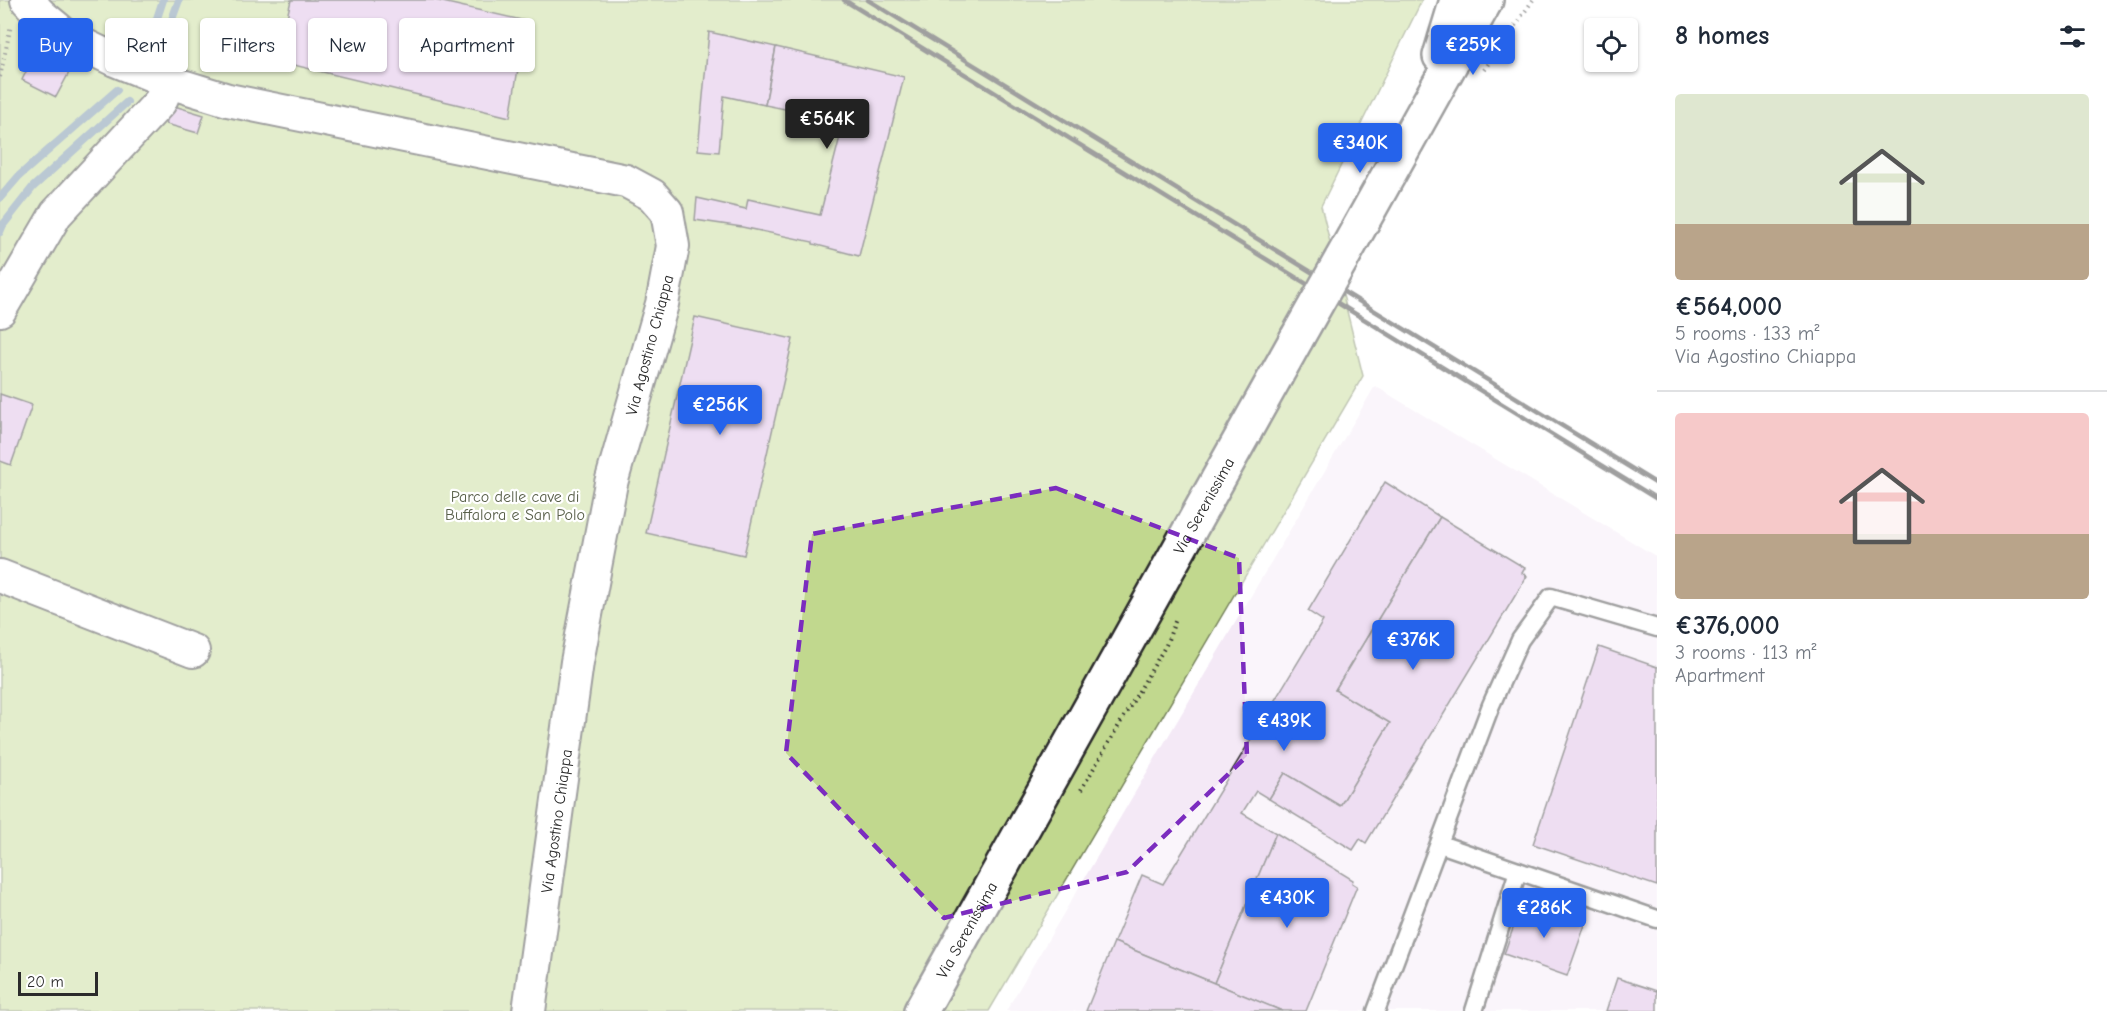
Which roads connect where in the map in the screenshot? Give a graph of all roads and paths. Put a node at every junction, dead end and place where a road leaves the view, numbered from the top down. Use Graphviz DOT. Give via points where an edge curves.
graph roads {
  1 [pos="1478,3"];
  2 [pos="20,12"];
  3 [pos="0,77"];
  4 [pos="169,82"];
  5 [pos="0,310"];
  6 [pos="0,576"];
  7 [pos="1657,628"];
  8 [pos="193,651"];
  9 [pos="1440,844"];
  10 [pos="1518,871"];
  11 [pos="1657,919"];
  12 [pos="529,1011"];
  13 [pos="921,1011"];
  14 [pos="1376,1011"];
  15 [pos="1474,1011"];
  1 -- 13 [label="main road, Via Serenissima, bridge" via="1423,112"];
  2 -- 3 [label="path"];
  2 -- 4 [label="street, Via Agostino Chiappa" via="41,15 69,38"];
  4 -- 5 [label="street" via="160,102 56,214"];
  4 -- 12 [label="street, Via Agostino Chiappa" via="228,100 626,181 652,195 667,212 673,246 662,304 611,483 577,662"];
  6 -- 8 [label="street"];
  7 -- 9 [label="lane" via="1551,597 1520,640 1491,705"];
  9 -- 10 [label="lane"];
  9 -- 14 [label="lane"];
  10 -- 11 [label="lane"];
  10 -- 15 [label="lane"];
}
